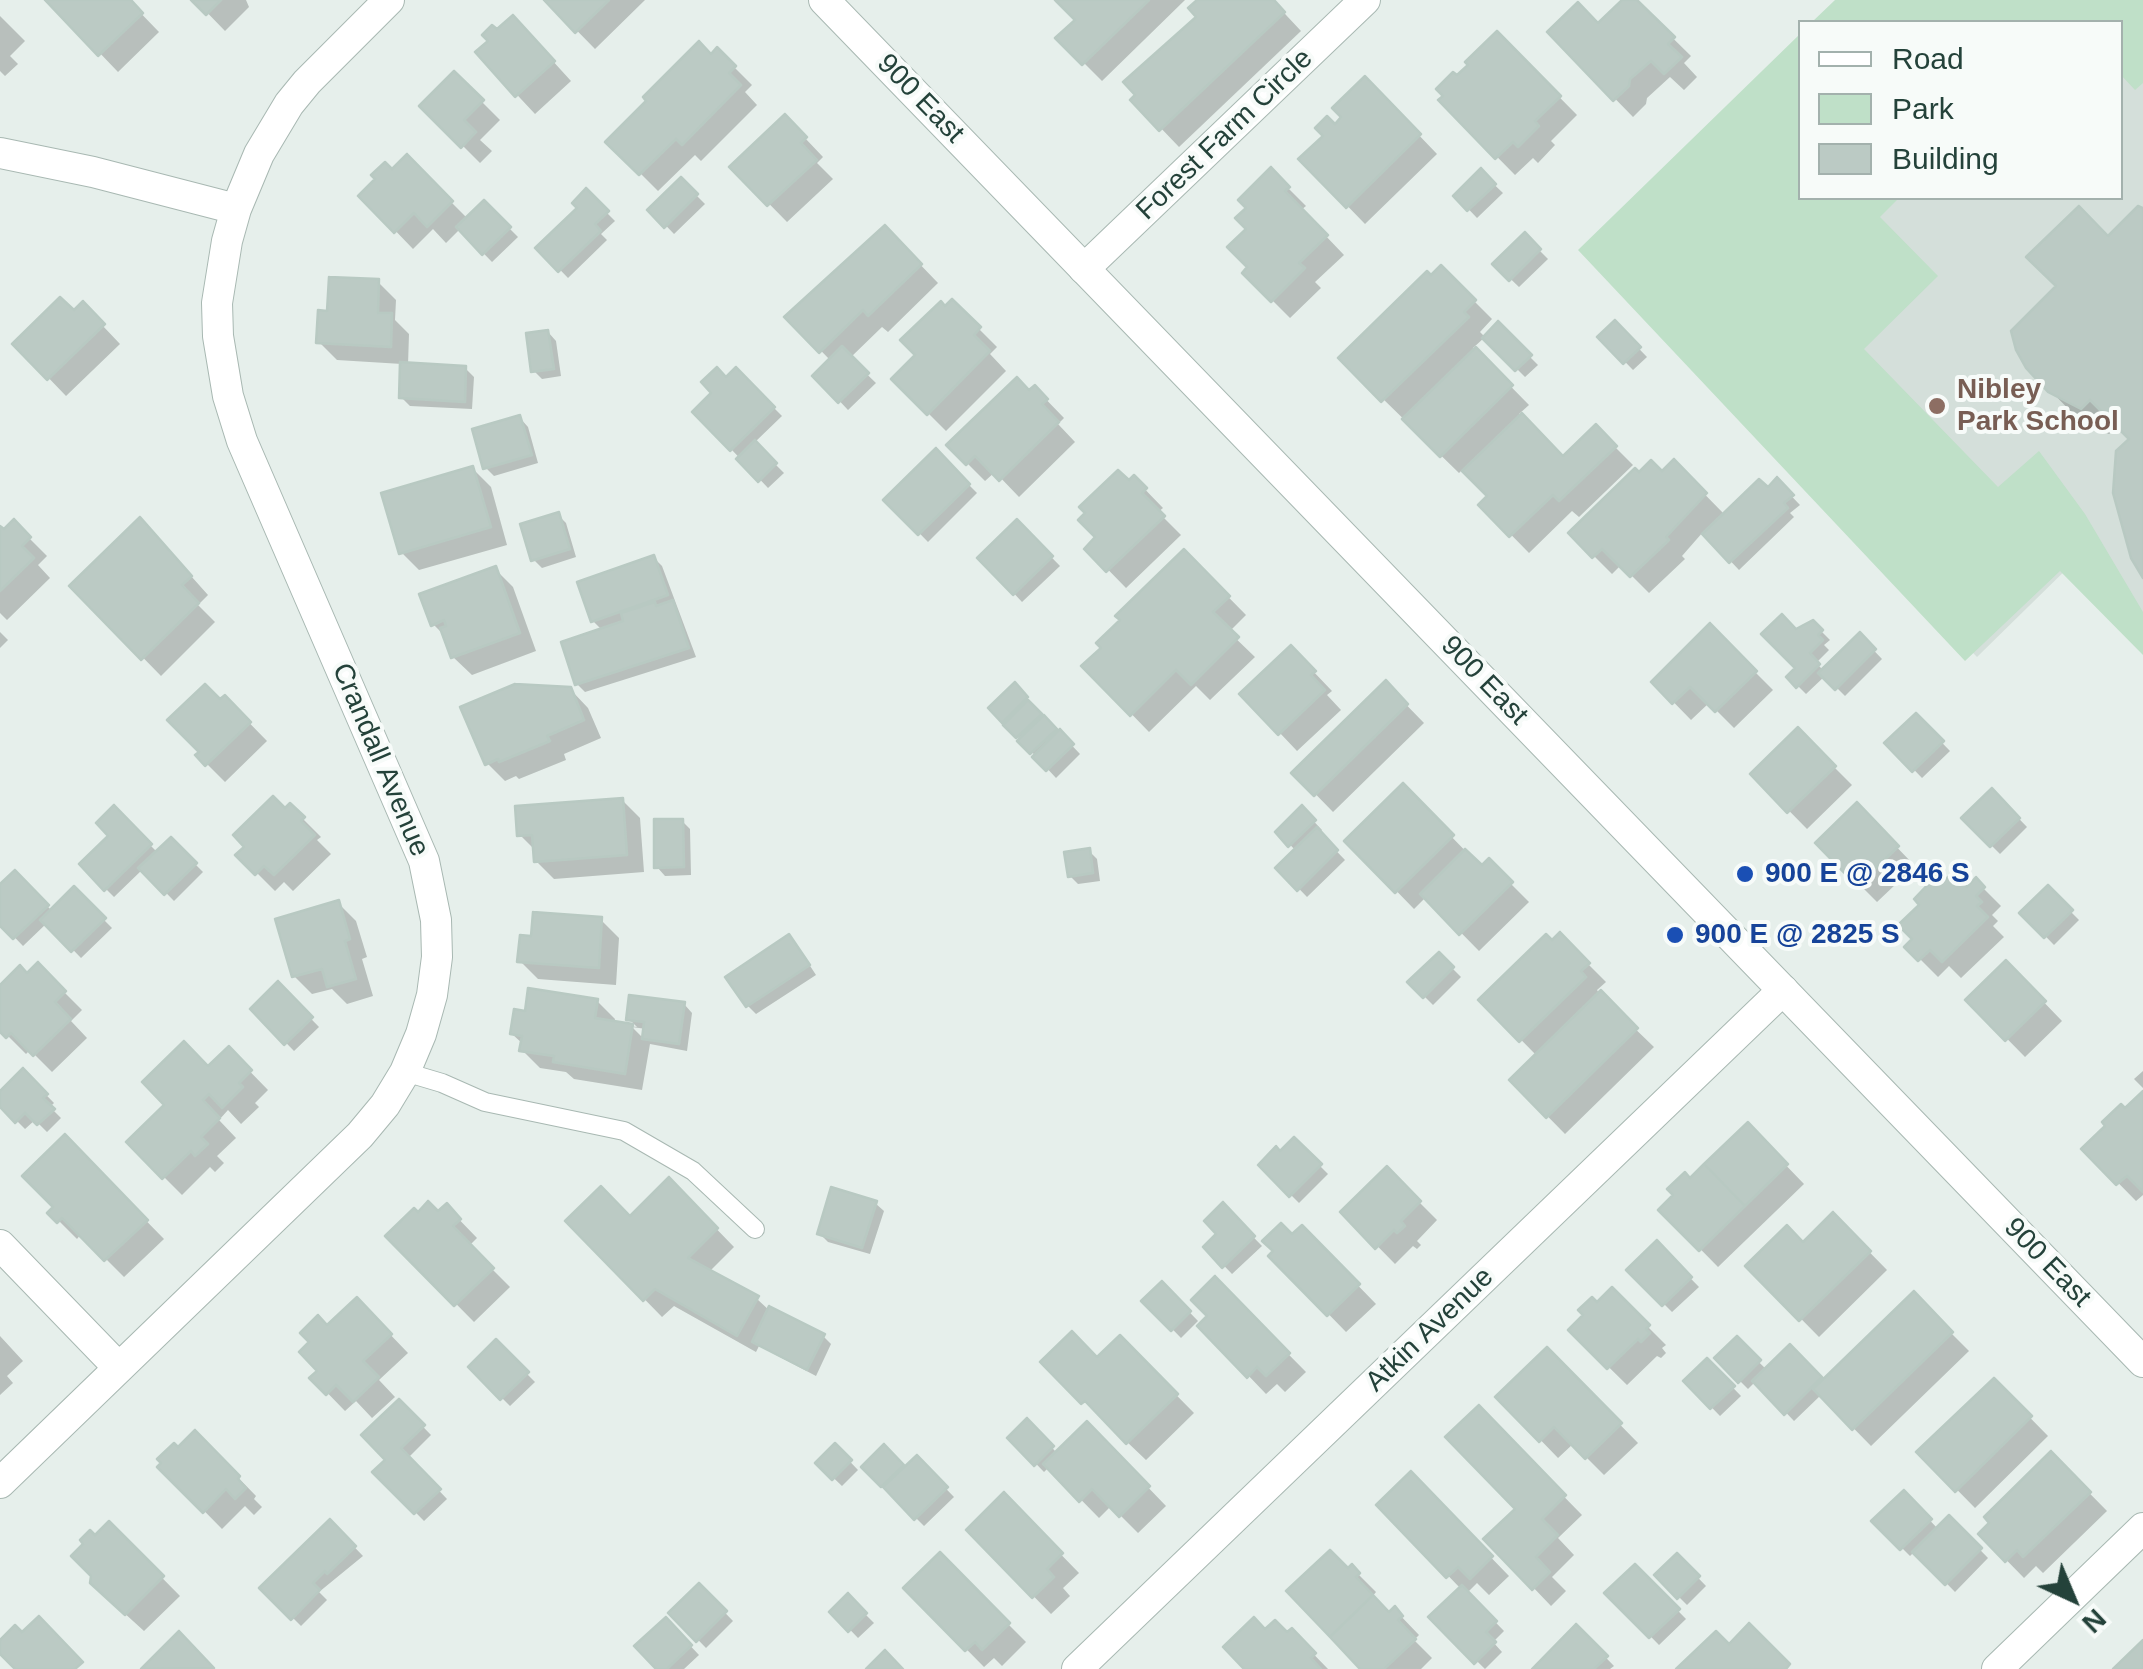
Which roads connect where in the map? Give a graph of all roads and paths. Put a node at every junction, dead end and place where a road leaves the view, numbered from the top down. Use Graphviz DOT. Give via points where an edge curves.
graph roads {
  1 [pos="389,0"];
  2 [pos="824,0"];
  3 [pos="1364,0"];
  4 [pos="0,153"];
  5 [pos="236,209"];
  6 [pos="1084,270"];
  7 [pos="1783,990"];
  8 [pos="405,1072"];
  9 [pos="755,1229"];
  10 [pos="0,1245"];
  11 [pos="2143,1362"];
  12 [pos="119,1368"];
  13 [pos="0,1483"];
  14 [pos="2143,1528"];
  15 [pos="1077,1669"];
  16 [pos="1997,1669"];
  1 -- 5 [label="street, Crandall Avenue" via="289,104"];
  2 -- 6 [label="street, 900 East"];
  3 -- 6 [label="street, Forest Farm Circle"];
  4 -- 5 [label="street"];
  5 -- 8 [label="street, Crandall Avenue" via="217,303 228,396 258,482 413,832 431,890 437,958 432,994"];
  6 -- 7 [label="street, 900 East"];
  7 -- 11 [label="street, 900 East"];
  7 -- 15 [label="street, Atkin Avenue"];
  8 -- 9 [label="lane" via="486,1102 624,1130 693,1171"];
  8 -- 12 [label="street, Crandall Avenue" via="360,1135"];
  10 -- 12 [label="street"];
  12 -- 13 [label="street, Crandall Avenue"];
  14 -- 16 [label="street"];
}
